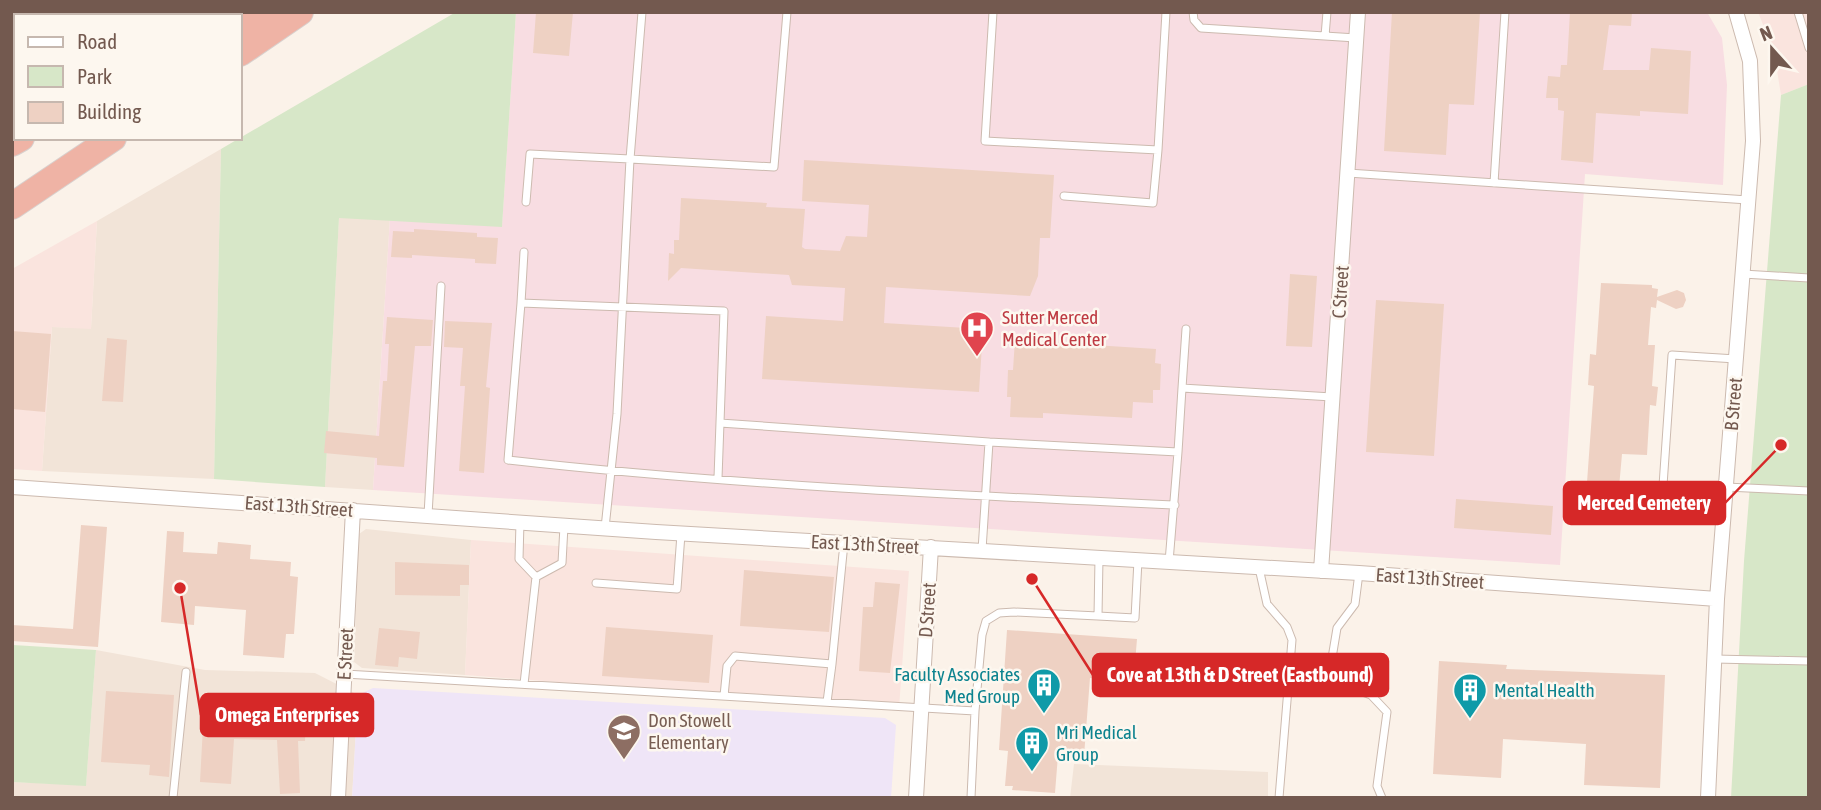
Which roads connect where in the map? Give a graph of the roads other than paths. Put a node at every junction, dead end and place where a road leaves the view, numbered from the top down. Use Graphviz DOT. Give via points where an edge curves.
graph roads {
  1 [pos="262,12"];
  2 [pos="300,12"];
  3 [pos="642,12"];
  4 [pos="787,12"];
  5 [pos="993,12"];
  6 [pos="1166,12"];
  7 [pos="1193,12"];
  8 [pos="1327,12"];
  9 [pos="1358,12"];
  10 [pos="1505,12"];
  11 [pos="1736,12"];
  12 [pos="1798,12"];
  13 [pos="242,23"];
  14 [pos="1325,36"];
  15 [pos="1356,38"];
  16 [pos="1809,48"];
  17 [pos="242,52"];
  18 [pos="110,140"];
  19 [pos="1158,150"];
  20 [pos="630,159"];
  21 [pos="1347,173"];
  22 [pos="1494,183"];
  23 [pos="1064,196"];
  24 [pos="1748,200"];
  25 [pos="526,202"];
  26 [pos="12,206"];
  27 [pos="524,251"];
  28 [pos="1743,274"];
  29 [pos="1809,278"];
  30 [pos="441,286"];
  31 [pos="521,303"];
  32 [pos="623,307"];
  33 [pos="1186,329"];
  34 [pos="1736,359"];
  35 [pos="1182,388"];
  36 [pos="1332,397"];
  37 [pos="720,423"];
  38 [pos="989,442"];
  39 [pos="1178,452"];
  40 [pos="612,471"];
  41 [pos="718,478"];
  42 [pos="12,487"];
  43 [pos="1726,487"];
  44 [pos="1809,491"];
  45 [pos="985,497"];
  46 [pos="1175,505"];
  47 [pos="1724,505"];
  48 [pos="352,510"];
  49 [pos="428,515"];
  50 [pos="520,522"];
  51 [pos="564,526"];
  52 [pos="605,528"];
  53 [pos="681,534"];
  54 [pos="844,543"];
  55 [pos="931,547"];
  56 [pos="982,550"];
  57 [pos="1099,557"];
  58 [pos="1138,560"];
  59 [pos="1169,562"];
  60 [pos="1259,567"];
  61 [pos="1321,571"];
  62 [pos="1359,573"];
  63 [pos="536,577"];
  64 [pos="596,583"];
  65 [pos="1717,599"];
  66 [pos="1098,616"];
  67 [pos="1716,659"];
  68 [pos="1809,661"];
  69 [pos="832,664"];
  70 [pos="186,672"];
  71 [pos="344,674"];
  72 [pos="524,684"];
  73 [pos="724,696"];
  74 [pos="827,702"];
  75 [pos="921,707"];
  76 [pos="975,711"];
  77 [pos="173,798"];
  78 [pos="338,798"];
  79 [pos="916,798"];
  80 [pos="971,798"];
  81 [pos="1279,798"];
  82 [pos="1382,798"];
  83 [pos="1708,798"];
  1 -- 13 [label="highway"];
  2 -- 17 [label="highway"];
  3 -- 20 [label="lane"];
  4 -- 20 [label="lane" via="774,167"];
  5 -- 19 [label="lane" via="985,141"];
  6 -- 19 [label="lane"];
  7 -- 14 [label="lane" via="1201,28"];
  8 -- 14 [label="lane"];
  9 -- 15 [label="street, C Street"];
  10 -- 22 [label="lane"];
  11 -- 24 [label="street, B Street" via="1749,61 1753,141"];
  12 -- 16 [label="lane"];
  14 -- 15 [label="lane"];
  15 -- 21 [label="street, C Street"];
  18 -- 26 [label="highway"];
  19 -- 23 [label="lane" via="1153,202"];
  20 -- 25 [label="lane" via="530,153"];
  20 -- 32 [label="lane"];
  21 -- 22 [label="lane"];
  21 -- 36 [label="street, C Street"];
  22 -- 24 [label="lane"];
  24 -- 28 [label="street, B Street"];
  27 -- 31 [label="lane"];
  28 -- 29 [label="lane"];
  28 -- 34 [label="street, B Street"];
  30 -- 49 [label="lane"];
  31 -- 32 [label="lane"];
  31 -- 40 [label="lane" via="508,460"];
  32 -- 37 [label="lane" via="724,311"];
  32 -- 40 [label="lane"];
  33 -- 35 [label="lane"];
  34 -- 43 [label="street, B Street"];
  34 -- 47 [label="lane" via="1672,355 1662,500"];
  35 -- 36 [label="lane"];
  35 -- 39 [label="lane"];
  36 -- 61 [label="street, C Street"];
  37 -- 38 [label="lane"];
  37 -- 41 [label="lane"];
  38 -- 39 [label="lane"];
  38 -- 45 [label="lane"];
  39 -- 46 [label="lane"];
  40 -- 41 [label="lane"];
  40 -- 52 [label="lane"];
  41 -- 45 [label="lane"];
  42 -- 48 [label="street, East 13th Street"];
  43 -- 44 [label="lane"];
  43 -- 47 [label="street, B Street"];
  45 -- 46 [label="lane"];
  45 -- 56 [label="lane"];
  46 -- 59 [label="lane"];
  47 -- 65 [label="street, B Street"];
  48 -- 49 [label="street, East 13th Street"];
  48 -- 71 [label="street, E Street"];
  49 -- 50 [label="street, East 13th Street"];
  50 -- 51 [label="street, East 13th Street"];
  50 -- 63 [label="lane" via="519,558"];
  51 -- 52 [label="street, East 13th Street"];
  51 -- 63 [label="lane" via="562,563"];
  52 -- 53 [label="street, East 13th Street"];
  53 -- 54 [label="street, East 13th Street"];
  53 -- 64 [label="lane" via="677,589"];
  54 -- 55 [label="street, East 13th Street"];
  54 -- 69 [label="lane"];
  55 -- 56 [label="street, East 13th Street"];
  55 -- 75 [label="street, D Street"];
  56 -- 57 [label="street, East 13th Street"];
  57 -- 58 [label="street, East 13th Street"];
  57 -- 66 [label="lane"];
  58 -- 59 [label="street, East 13th Street"];
  58 -- 66 [label="lane" via="1135,618"];
  59 -- 60 [label="street, East 13th Street"];
  60 -- 61 [label="street, East 13th Street"];
  60 -- 81 [label="lane" via="1267,604 1292,640"];
  61 -- 62 [label="street, East 13th Street"];
  62 -- 65 [label="street, East 13th Street"];
  62 -- 82 [label="lane" via="1355,604 1337,628 1331,664 1343,685 1371,695 1387,712 1377,786"];
  63 -- 72 [label="lane"];
  65 -- 67 [label="street, B Street"];
  66 -- 76 [label="lane" via="999,612 986,621"];
  67 -- 68 [label="lane"];
  67 -- 83 [label="street, B Street"];
  69 -- 73 [label="lane" via="735,656 727,666"];
  69 -- 74 [label="lane"];
  70 -- 77 [label="lane"];
  71 -- 72 [label="lane"];
  71 -- 78 [label="street, E Street"];
  72 -- 73 [label="lane"];
  73 -- 74 [label="lane"];
  74 -- 75 [label="lane"];
  75 -- 76 [label="lane"];
  75 -- 79 [label="street, D Street"];
  76 -- 80 [label="lane"];
}
